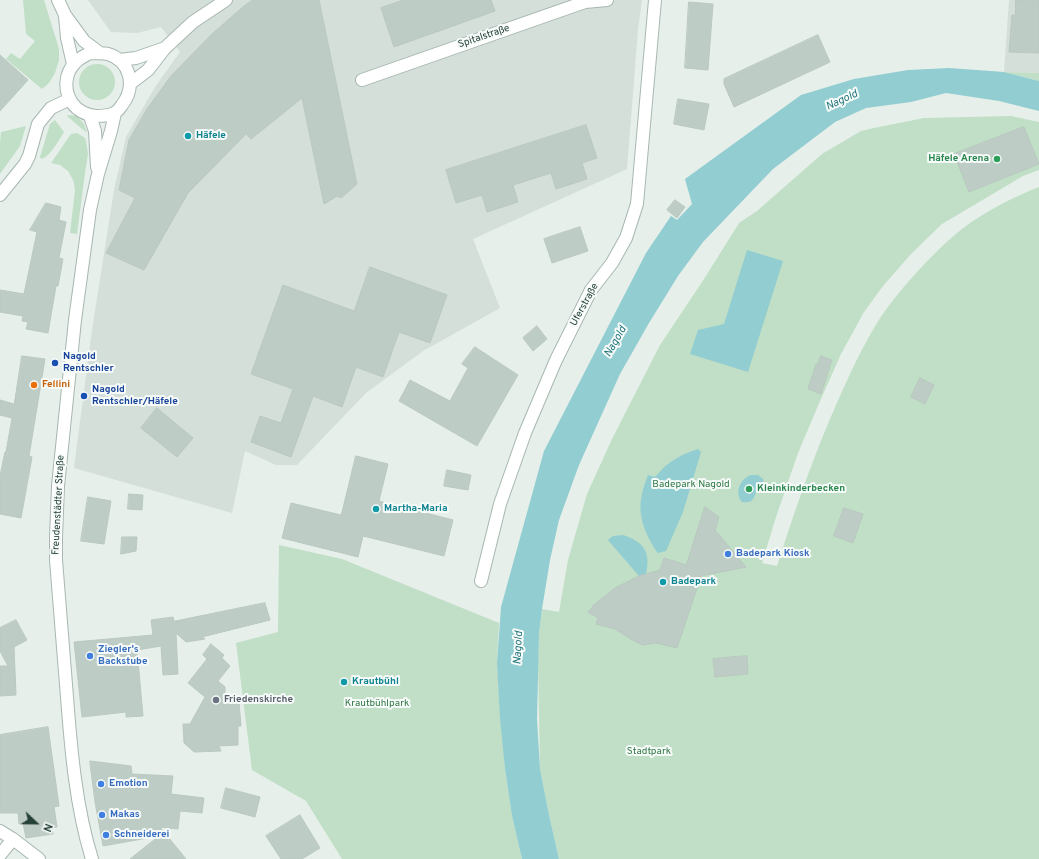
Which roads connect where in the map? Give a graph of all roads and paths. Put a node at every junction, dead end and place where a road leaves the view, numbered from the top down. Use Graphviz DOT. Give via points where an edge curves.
graph roads {
  1 [pos="58,0"];
  2 [pos="226,0"];
  3 [pos="607,0"];
  4 [pos="655,0"];
  5 [pos="65,15"];
  6 [pos="165,48"];
  7 [pos="100,53"];
  8 [pos="119,60"];
  9 [pos="73,64"];
  10 [pos="362,80"];
  11 [pos="131,83"];
  12 [pos="70,99"];
  13 [pos="115,113"];
  14 [pos="90,116"];
  15 [pos="98,174"];
  16 [pos="0,195"];
  17 [pos="481,580"];
  18 [pos="0,831"];
  19 [pos="13,839"];
  20 [pos="0,854"];
  21 [pos="39,859"];
  22 [pos="92,859"];
  1 -- 5 [label="street"];
  2 -- 6 [label="street" via="193,22"];
  3 -- 10 [label="street, Spitalstraße" via="585,2"];
  4 -- 17 [label="street, Uferstraße" via="637,204 626,238 612,264 591,290 556,360 525,433 500,504"];
  5 -- 7 [label="street" via="84,40"];
  5 -- 9 [label="street"];
  6 -- 8 [label="street" via="136,58"];
  6 -- 11 [label="street" via="148,70"];
  7 -- 8 [label="street"];
  7 -- 9 [label="street" via="90,53"];
  8 -- 11 [label="street" via="128,72"];
  9 -- 12 [label="street" via="66,81"];
  11 -- 13 [label="street" via="126,100"];
  12 -- 14 [label="street" via="82,112"];
  12 -- 16 [label="street" via="51,108 38,124 25,164"];
  13 -- 14 [label="street"];
  13 -- 15 [label="street, Freudenstädter Straße"];
  14 -- 15 [label="street, Freudenstädter Straße" via="95,131"];
  15 -- 22 [label="street, Freudenstädter Straße" via="90,210 71,350 58,486 56,537 70,731 78,795"];
  18 -- 19 [label="street"];
  19 -- 20 [label="street"];
  19 -- 21 [label="street"];
}
